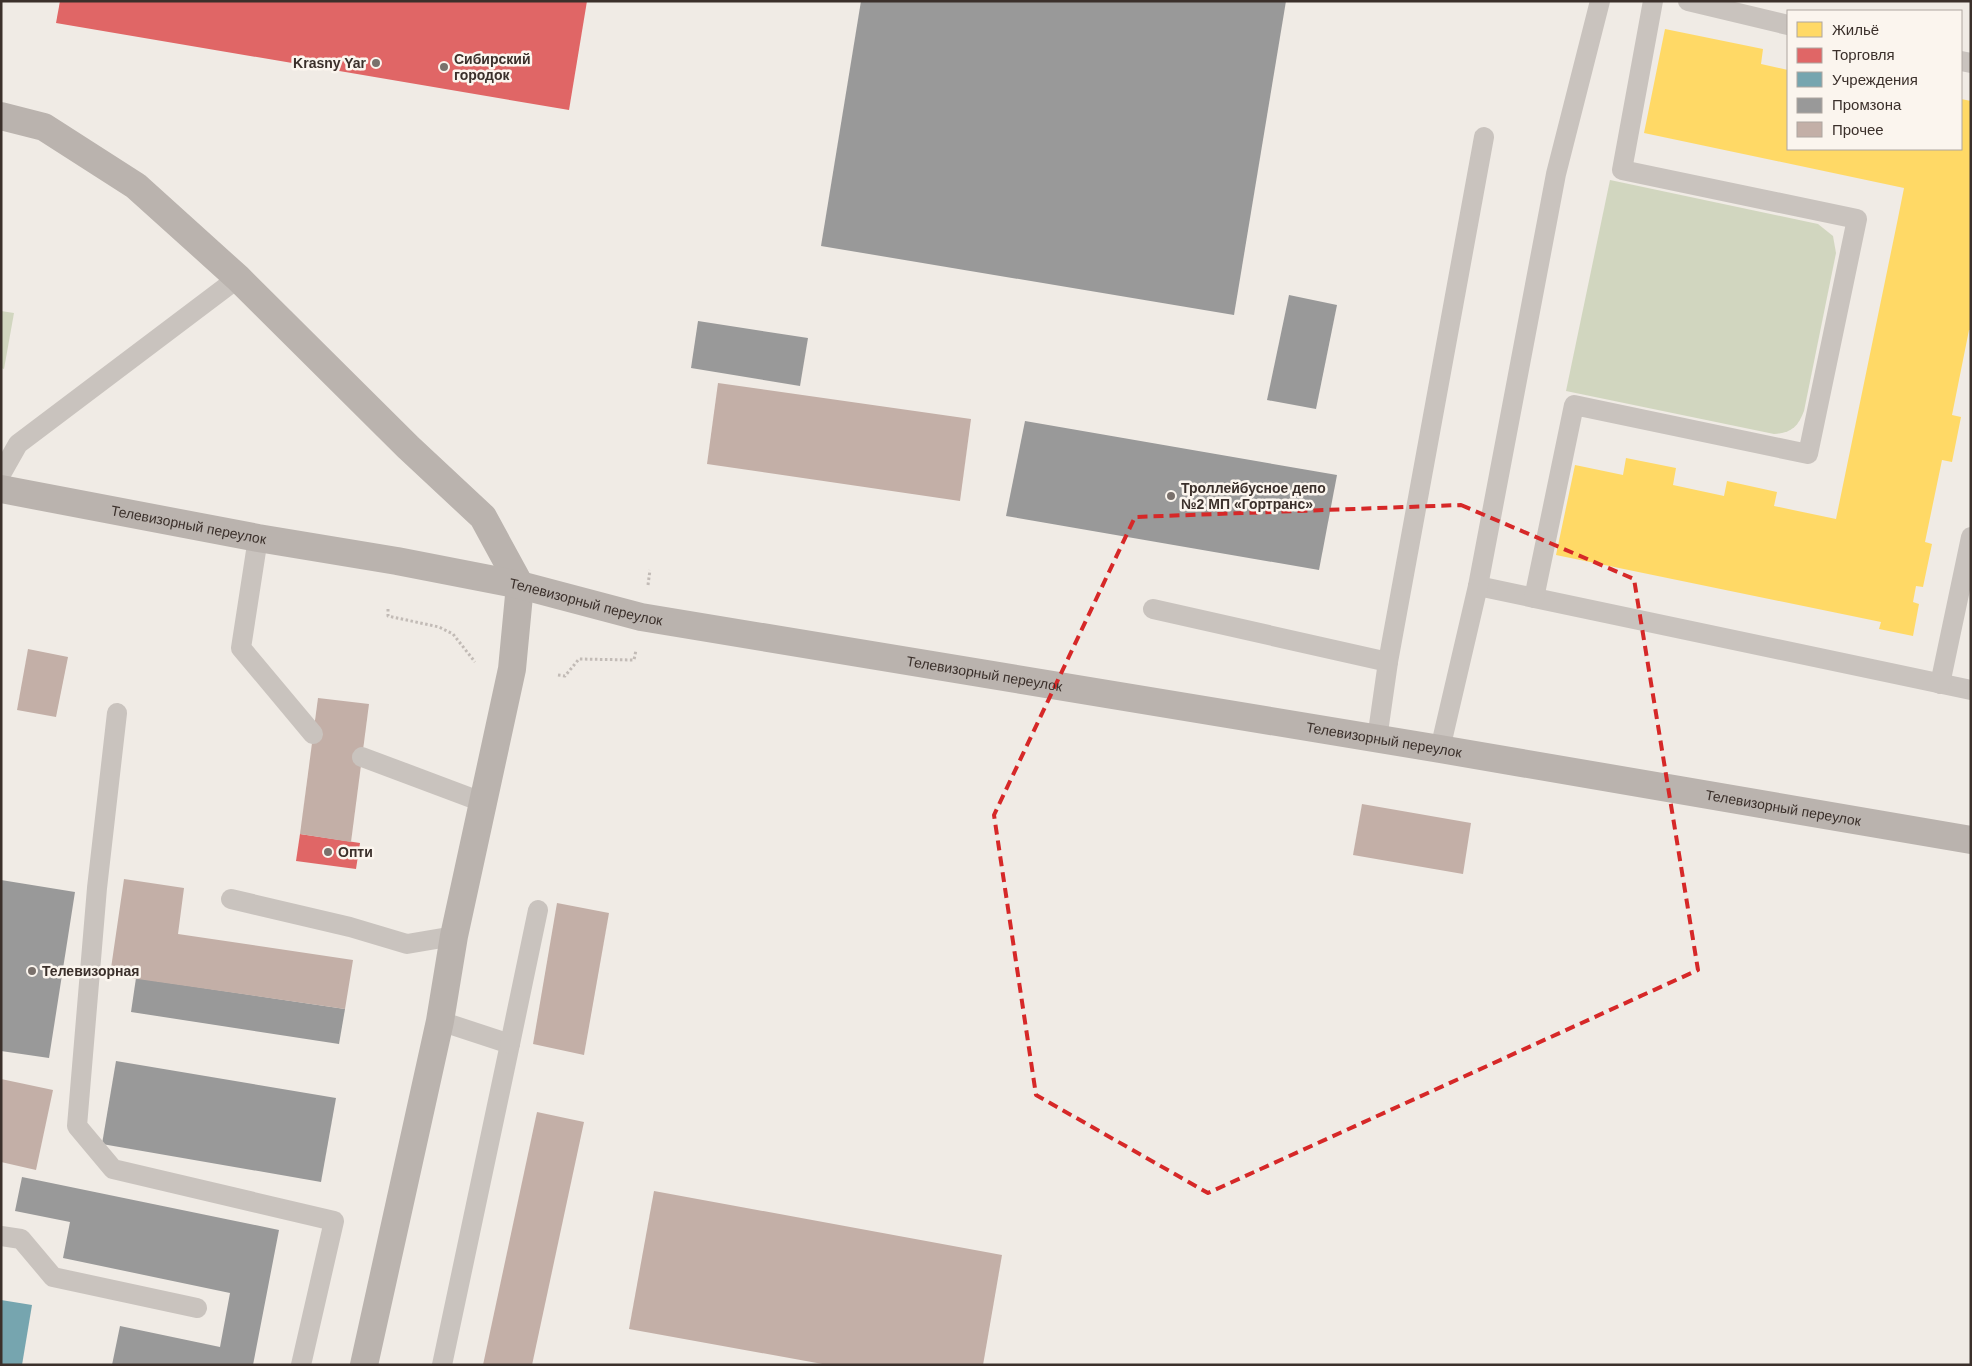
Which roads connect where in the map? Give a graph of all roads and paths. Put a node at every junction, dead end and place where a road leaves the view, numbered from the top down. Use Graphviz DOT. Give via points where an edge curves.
graph roads {
  1 [pos="1600,1"];
  2 [pos="1654,1"];
  3 [pos="1688,1"];
  4 [pos="1787,25"];
  5 [pos="1,116"];
  6 [pos="1484,137"];
  7 [pos="238,278"];
  8 [pos="1,474"];
  9 [pos="1,489"];
  10 [pos="1971,537"];
  11 [pos="258,538"];
  12 [pos="650,570"];
  13 [pos="520,585"];
  14 [pos="1478,586"];
  15 [pos="647,588"];
  16 [pos="1534,598"];
  17 [pos="1153,608"];
  18 [pos="388,609"];
  19 [pos="636,650"];
  20 [pos="475,662"];
  21 [pos="1388,662"];
  22 [pos="558,675"];
  23 [pos="1940,684"];
  24 [pos="1971,690"];
  25 [pos="117,713"];
  26 [pos="313,734"];
  27 [pos="1376,739"];
  28 [pos="1440,749"];
  29 [pos="362,757"];
  30 [pos="482,802"];
  31 [pos="1971,840"];
  32 [pos="231,899"];
  33 [pos="538,910"];
  34 [pos="454,936"];
  35 [pos="440,1021"];
  36 [pos="510,1044"];
  37 [pos="1,1236"];
  38 [pos="197,1308"];
  39 [pos="301,1365"];
  40 [pos="364,1365"];
  41 [pos="442,1365"];
  1 -- 14 [label="lane" via="1556,174"];
  2 -- 16 [label="lane" via="1622,170 1857,219 1808,454 1574,405"];
  3 -- 4 [label="lane"];
  5 -- 7 [label="street" via="44,127 136,186"];
  6 -- 21 [label="lane"];
  7 -- 8 [label="lane" via="18,444"];
  7 -- 13 [label="street" via="408,447 484,517"];
  9 -- 11 [label="street, Телевизорный переулок"];
  10 -- 23 [label="lane"];
  11 -- 13 [label="street, Телевизорный переулок"];
  11 -- 26 [label="lane" via="241,648"];
  12 -- 15 [label="path"];
  13 -- 27 [label="street, Телевизорный переулок" via="641,617"];
  13 -- 30 [label="street" via="512,669"];
  14 -- 16 [label="lane"];
  14 -- 28 [label="lane"];
  16 -- 23 [label="lane"];
  17 -- 21 [label="lane"];
  18 -- 20 [label="path" via="388,616 439,626 452,634"];
  19 -- 22 [label="path" via="634,660 579,659 565,676"];
  21 -- 27 [label="lane"];
  23 -- 24 [label="lane"];
  25 -- 39 [label="lane" via="97,888 77,1126 113,1169 334,1221"];
  27 -- 28 [label="street, Телевизорный переулок"];
  28 -- 31 [label="street, Телевизорный переулок"];
  29 -- 30 [label="lane"];
  30 -- 34 [label="street"];
  32 -- 34 [label="lane" via="407,944"];
  33 -- 36 [label="lane"];
  34 -- 35 [label="street"];
  35 -- 36 [label="lane"];
  35 -- 40 [label="street"];
  36 -- 41 [label="lane"];
  37 -- 38 [label="lane" via="21,1239 54,1277"];
}
